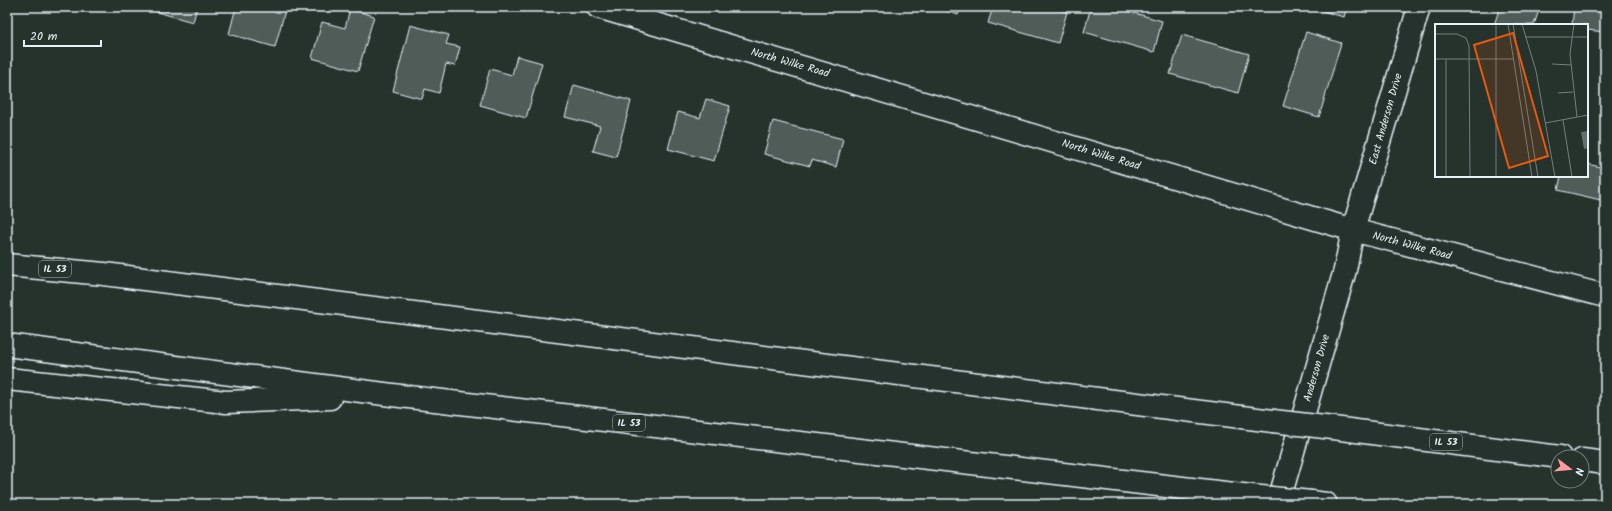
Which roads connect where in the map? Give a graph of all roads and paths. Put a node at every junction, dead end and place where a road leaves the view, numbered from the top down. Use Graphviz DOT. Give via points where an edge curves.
graph roads {
  1 [pos="598,7"];
  2 [pos="1419,7"];
  3 [pos="1353,230"];
  4 [pos="7,249"];
  5 [pos="7,265"];
  6 [pos="104,274"];
  7 [pos="1605,296"];
  8 [pos="7,345"];
  9 [pos="7,379"];
  10 [pos="392,395"];
  11 [pos="1550,456"];
  12 [pos="1590,461"];
  13 [pos="1605,463"];
  14 [pos="1319,503"];
  15 [pos="1278,504"];
  1 -- 3 [label="main road, North Wilke Road"];
  2 -- 3 [label="main road, East Anderson Drive"];
  3 -- 7 [label="main road, North Wilke Road"];
  3 -- 15 [label="main road, Anderson Drive" via="1345,270"];
  4 -- 6 [label="main road"];
  5 -- 6 [label="main road, IL 53"];
  6 -- 11 [label="main road, IL 53, bridge"];
  8 -- 10 [label="main road, IL 53"];
  9 -- 10 [label="main road" via="226,402"];
  10 -- 14 [label="main road, IL 53, bridge"];
  12 -- 13 [label="main road"];
}
